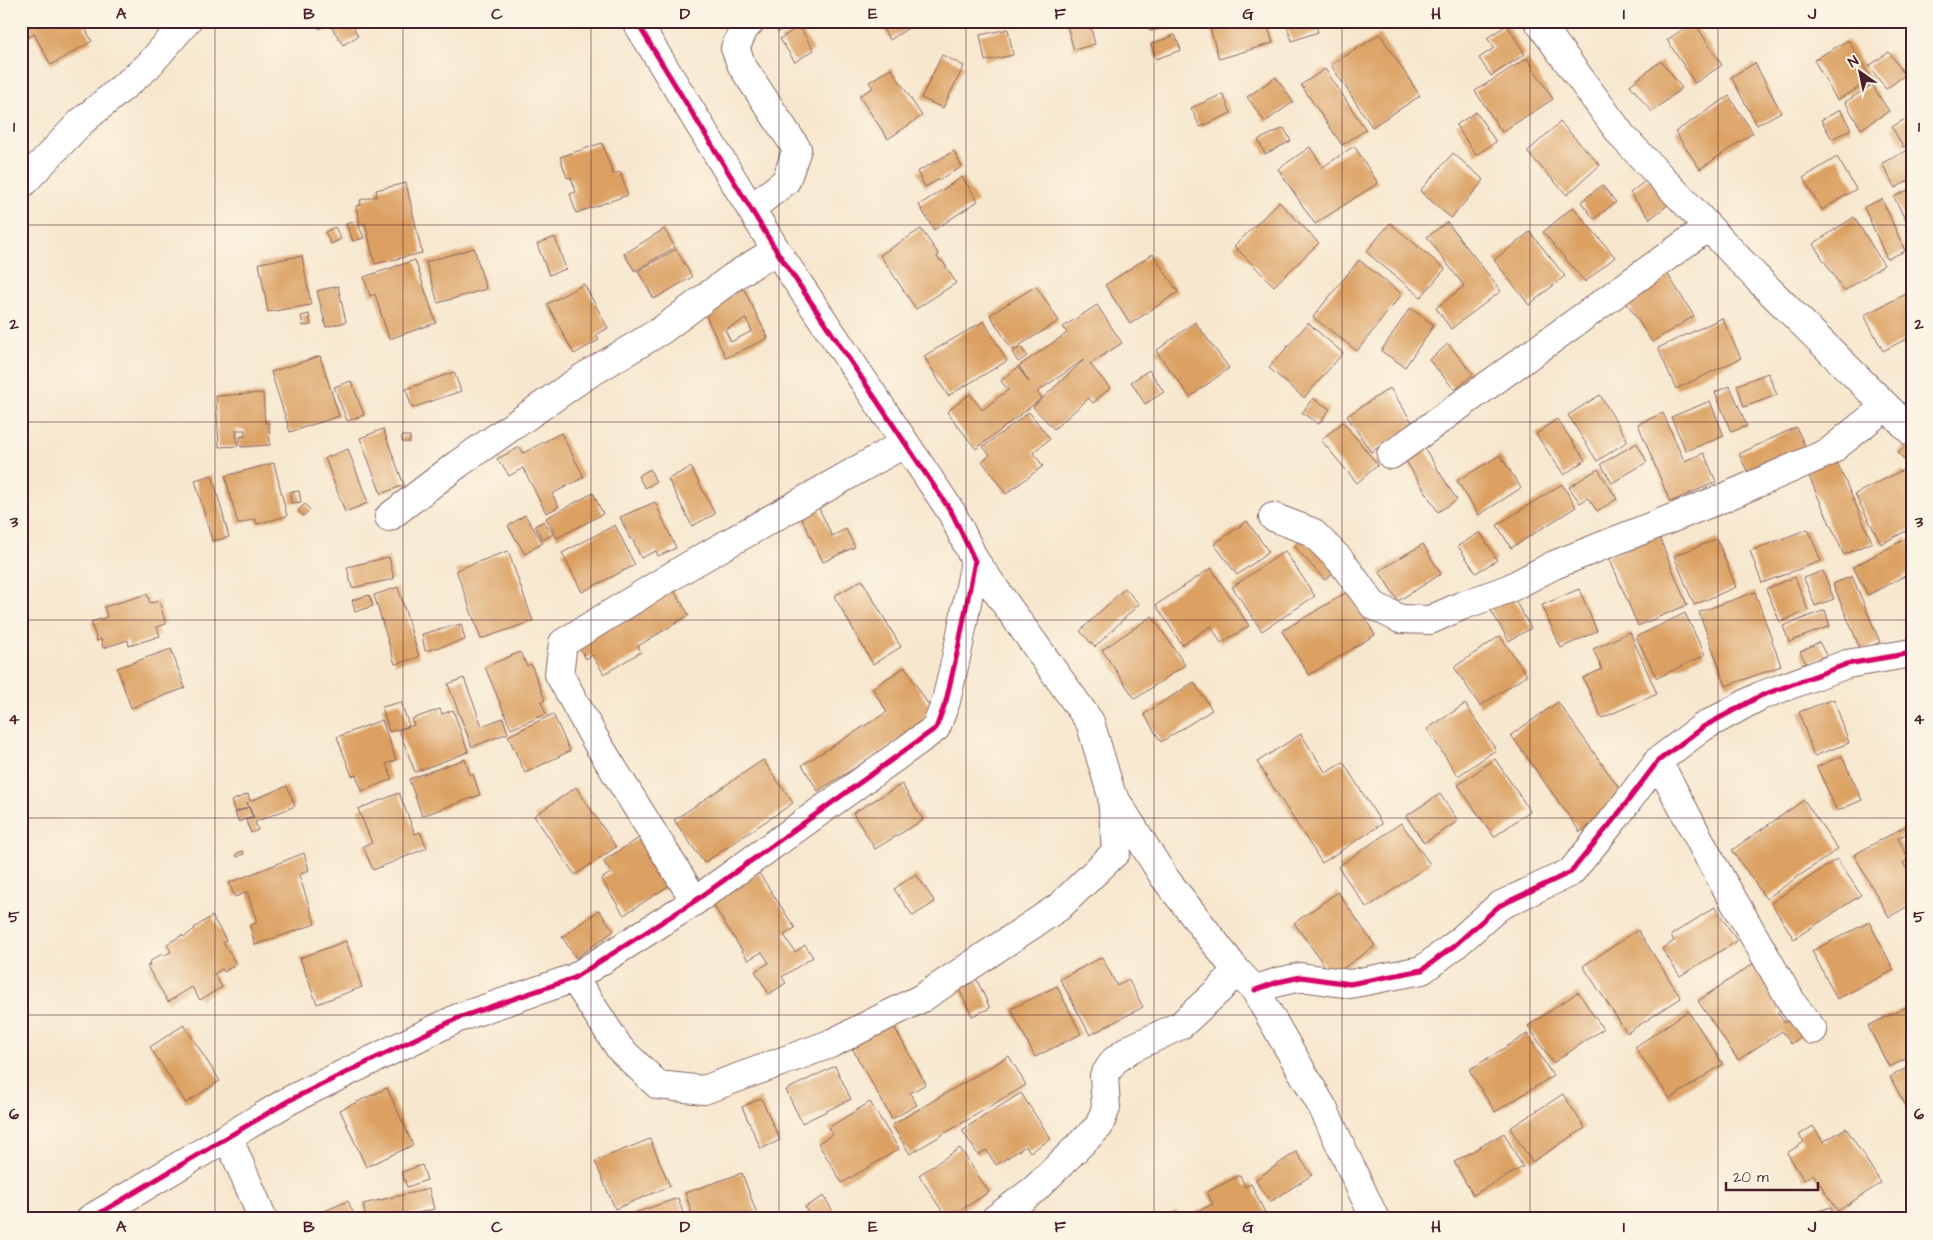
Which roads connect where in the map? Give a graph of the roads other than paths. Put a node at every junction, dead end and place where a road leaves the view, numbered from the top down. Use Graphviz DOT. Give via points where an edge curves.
graph roads {
  1 [pos="187,21"];
  2 [pos="636,21"];
  3 [pos="752,21"];
  4 [pos="1538,21"];
  5 [pos="21,185"];
  6 [pos="752,208"];
  7 [pos="1708,227"];
  8 [pos="776,250"];
  9 [pos="1886,406"];
  10 [pos="1912,432"];
  11 [pos="905,443"];
  12 [pos="1391,455"];
  13 [pos="388,517"];
  14 [pos="1273,517"];
  15 [pos="975,562"];
  16 [pos="1912,653"];
  17 [pos="1658,761"];
  18 [pos="1112,796"];
  19 [pos="695,900"];
  20 [pos="1236,970"];
  21 [pos="574,978"];
  22 [pos="1256,990"];
  23 [pos="1813,1030"];
  24 [pos="228,1137"];
  25 [pos="90,1219"];
  26 [pos="263,1219"];
  27 [pos="995,1219"];
  28 [pos="1375,1219"];
  1 -- 5 [label="street" via="147,67 80,124"];
  2 -- 6 [label="street"];
  3 -- 6 [label="street" via="744,29 735,48 742,66 798,149 786,181"];
  4 -- 7 [label="street" via="1623,137"];
  6 -- 8 [label="street"];
  7 -- 9 [label="street"];
  7 -- 12 [label="street"];
  8 -- 11 [label="street"];
  8 -- 13 [label="street" via="732,277 662,330 582,378"];
  9 -- 10 [label="street"];
  9 -- 14 [label="street" via="1829,452 1554,565 1508,589 1430,620 1400,619 1372,605 1341,562 1312,532"];
  11 -- 15 [label="street" via="952,513"];
  11 -- 19 [label="street" via="690,565 563,643 559,674 596,741"];
  15 -- 18 [label="street" via="1090,722"];
  15 -- 19 [label="street" via="948,693 936,728"];
  16 -- 17 [label="street" via="1847,664 1760,696 1704,726"];
  17 -- 22 [label="street" via="1570,872 1498,906 1422,970 1350,984 1301,977"];
  17 -- 23 [label="street" via="1794,1006"];
  18 -- 20 [label="street" via="1164,877"];
  18 -- 21 [label="street" via="1116,852 1059,907 922,998 830,1044 704,1090 658,1085 620,1049"];
  19 -- 21 [label="street"];
  20 -- 22 [label="street"];
  20 -- 27 [label="street" via="1181,1025 1130,1048 1114,1062 1104,1076 1106,1108 1099,1126 1035,1189"];
  21 -- 24 [label="street" via="458,1018 290,1100"];
  22 -- 28 [label="street" via="1323,1108"];
  24 -- 25 [label="street"];
  24 -- 26 [label="street"];
}
